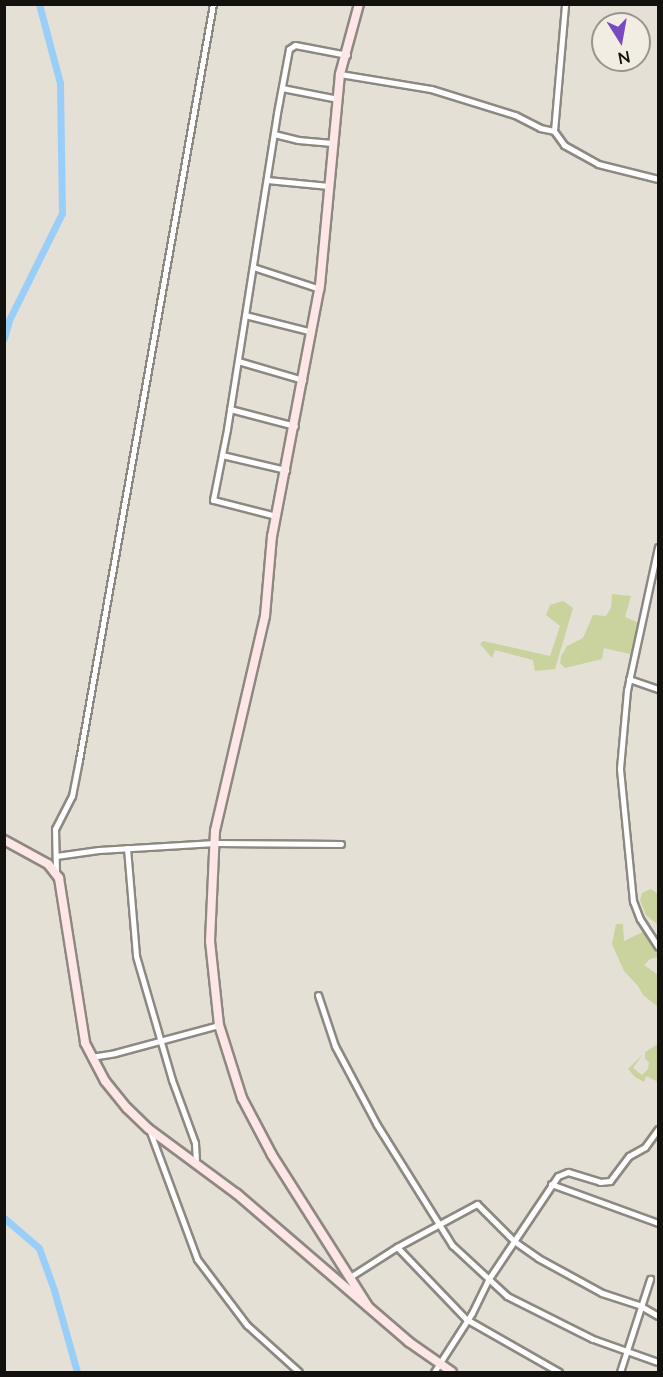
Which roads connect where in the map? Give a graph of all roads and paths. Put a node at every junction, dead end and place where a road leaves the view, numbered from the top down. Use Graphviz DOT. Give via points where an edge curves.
graph roads {
  1 [pos="213,4"];
  2 [pos="359,4"];
  3 [pos="565,4"];
  4 [pos="347,55"];
  5 [pos="340,74"];
  6 [pos="282,88"];
  7 [pos="338,99"];
  8 [pos="554,131"];
  9 [pos="274,134"];
  10 [pos="332,143"];
  11 [pos="658,178"];
  12 [pos="267,180"];
  13 [pos="329,186"];
  14 [pos="253,267"];
  15 [pos="320,289"];
  16 [pos="245,315"];
  17 [pos="312,332"];
  18 [pos="238,361"];
  19 [pos="303,380"];
  20 [pos="230,409"];
  21 [pos="295,426"];
  22 [pos="222,455"];
  23 [pos="286,470"];
  24 [pos="276,516"];
  25 [pos="658,547"];
  26 [pos="629,679"];
  27 [pos="658,688"];
  28 [pos="4,840"];
  29 [pos="215,843"];
  30 [pos="341,844"];
  31 [pos="127,848"];
  32 [pos="56,856"];
  33 [pos="56,872"];
  34 [pos="658,947"];
  35 [pos="318,995"];
  36 [pos="219,1025"];
  37 [pos="159,1041"];
  38 [pos="91,1057"];
  39 [pos="149,1129"];
  40 [pos="658,1129"];
  41 [pos="196,1165"];
  42 [pos="551,1184"];
  43 [pos="658,1223"];
  44 [pos="438,1224"];
  45 [pos="514,1241"];
  46 [pos="397,1247"];
  47 [pos="350,1277"];
  48 [pos="650,1279"];
  49 [pos="488,1280"];
  50 [pos="639,1305"];
  51 [pos="368,1306"];
  52 [pos="658,1316"];
  53 [pos="466,1319"];
  54 [pos="628,1354"];
  55 [pos="658,1362"];
  56 [pos="438,1365"];
  57 [pos="298,1372"];
  58 [pos="434,1372"];
  59 [pos="452,1372"];
  60 [pos="559,1372"];
  61 [pos="620,1372"];
  1 -- 32 [label="street" via="72,796 55,829"];
  2 -- 4 [label="main road"];
  3 -- 8 [label="street"];
  4 -- 5 [label="main road"];
  4 -- 6 [label="street" via="290,46"];
  5 -- 7 [label="main road"];
  5 -- 8 [label="street" via="443,92"];
  6 -- 7 [label="street"];
  6 -- 9 [label="street"];
  7 -- 10 [label="main road"];
  8 -- 11 [label="street" via="564,145 598,164"];
  9 -- 10 [label="street"];
  9 -- 12 [label="street"];
  10 -- 13 [label="main road"];
  12 -- 13 [label="street"];
  12 -- 14 [label="street"];
  13 -- 15 [label="main road"];
  14 -- 15 [label="street"];
  14 -- 16 [label="street"];
  15 -- 17 [label="main road"];
  16 -- 17 [label="street"];
  16 -- 18 [label="street"];
  17 -- 19 [label="main road"];
  18 -- 19 [label="street"];
  18 -- 20 [label="street"];
  19 -- 21 [label="main road"];
  20 -- 21 [label="street"];
  20 -- 22 [label="street"];
  21 -- 23 [label="main road"];
  22 -- 23 [label="street"];
  22 -- 24 [label="street" via="213,500"];
  23 -- 24 [label="main road"];
  24 -- 29 [label="main road" via="265,616"];
  25 -- 26 [label="street"];
  26 -- 27 [label="street"];
  26 -- 34 [label="street" via="620,769 629,880 636,910"];
  28 -- 33 [label="main road"];
  29 -- 30 [label="street"];
  29 -- 31 [label="street"];
  29 -- 36 [label="main road" via="210,941"];
  31 -- 32 [label="street"];
  31 -- 37 [label="street" via="136,956"];
  32 -- 33 [label="street"];
  33 -- 38 [label="main road" via="82,1031"];
  35 -- 44 [label="street" via="335,1046 377,1125"];
  36 -- 37 [label="street"];
  36 -- 47 [label="main road" via="242,1098 257,1130"];
  37 -- 38 [label="street"];
  37 -- 41 [label="street" via="195,1143"];
  38 -- 39 [label="main road" via="105,1081"];
  39 -- 41 [label="main road"];
  39 -- 57 [label="street" via="197,1259 247,1325"];
  40 -- 42 [label="street" via="610,1181 600,1182 568,1172"];
  41 -- 51 [label="main road" via="237,1194"];
  42 -- 43 [label="street"];
  42 -- 45 [label="street"];
  44 -- 45 [label="street" via="477,1204"];
  44 -- 46 [label="street"];
  44 -- 49 [label="street" via="452,1245"];
  45 -- 49 [label="street"];
  45 -- 50 [label="street" via="602,1293"];
  46 -- 47 [label="street"];
  46 -- 53 [label="street"];
  47 -- 51 [label="main road"];
  48 -- 50 [label="street"];
  49 -- 53 [label="street"];
  49 -- 54 [label="street" via="507,1296 548,1319"];
  50 -- 52 [label="street"];
  50 -- 54 [label="street"];
  51 -- 56 [label="main road"];
  53 -- 56 [label="street"];
  53 -- 60 [label="street"];
  54 -- 55 [label="street"];
  54 -- 61 [label="street"];
  56 -- 58 [label="street"];
  56 -- 59 [label="main road"];
}
